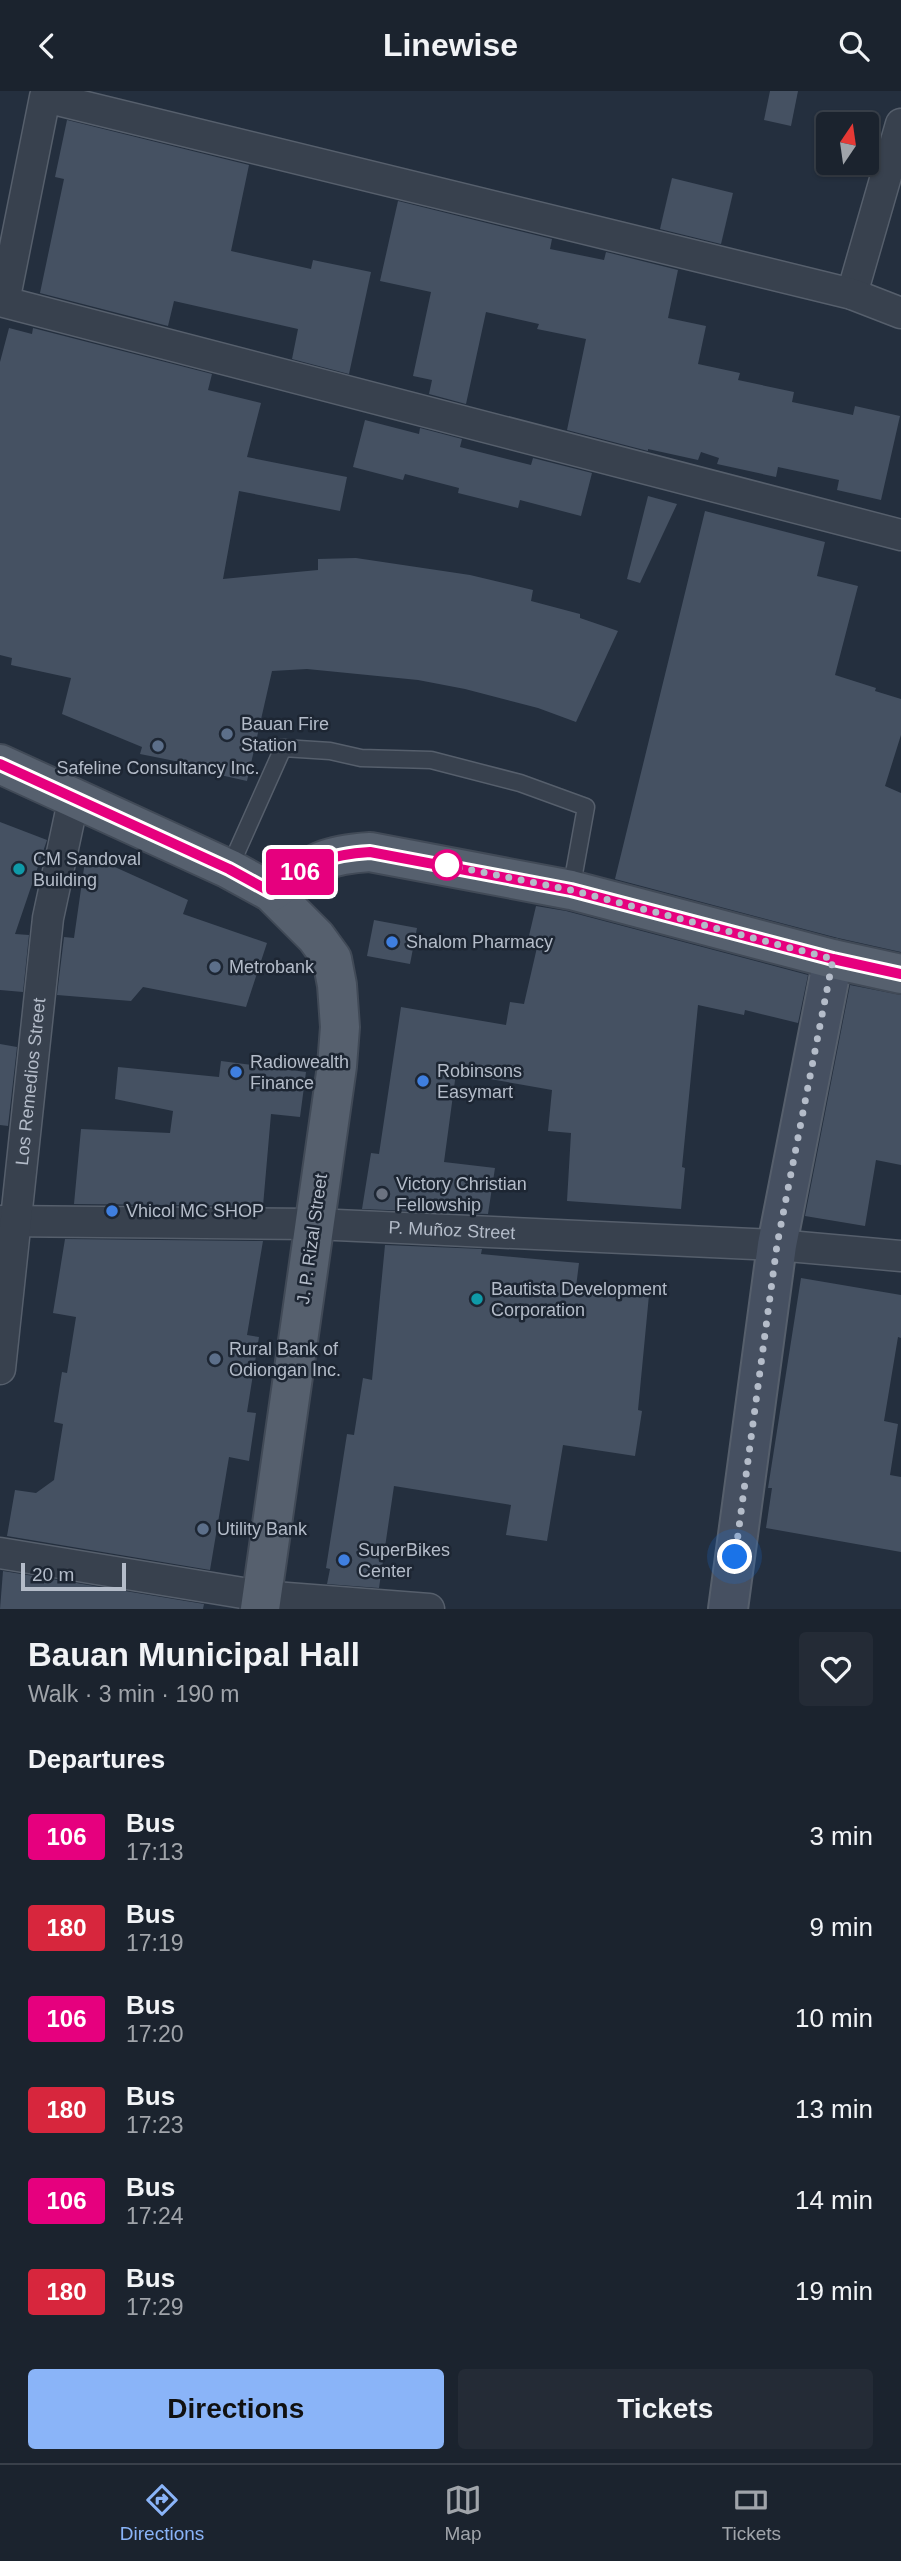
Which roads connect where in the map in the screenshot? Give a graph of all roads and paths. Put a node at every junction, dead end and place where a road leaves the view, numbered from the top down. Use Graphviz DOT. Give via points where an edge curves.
graph roads {
  1 [pos="901,124"];
  2 [pos="852,293"];
  3 [pos="901,313"];
  4 [pos="901,535"];
  5 [pos="0,764"];
  6 [pos="74,797"];
  7 [pos="229,869"];
  8 [pos="571,890"];
  9 [pos="271,892"];
  10 [pos="833,959"];
  11 [pos="901,974"];
  12 [pos="8,1221"];
  13 [pos="314,1224"];
  14 [pos="777,1245"];
  15 [pos="901,1256"];
  16 [pos="0,1369"];
  17 [pos="0,1553"];
  18 [pos="261,1602"];
  19 [pos="429,1609"];
  20 [pos="728,1609"];
  1 -- 2 [label="street"];
  2 -- 3 [label="street"];
  2 -- 4 [label="street" via="45,97 4,302"];
  5 -- 6 [label="main road, J. P. Rizal Street"];
  6 -- 7 [label="main road, J. P. Rizal Street"];
  6 -- 12 [label="street, Los Remedios Street" via="48,918"];
  7 -- 8 [label="lane" via="283,748 295,748 361,758 431,760 520,783 586,807"];
  7 -- 9 [label="main road, J. P. Rizal Street"];
  8 -- 9 [label="main road" via="370,852 316,861"];
  8 -- 10 [label="main road"];
  9 -- 13 [label="main road, J. P. Rizal Street" via="332,959 337,985 337,1066"];
  10 -- 11 [label="main road"];
  10 -- 14 [label="street"];
  12 -- 13 [label="street, P. Muñoz Street"];
  12 -- 16 [label="street, Los Remedios Street"];
  13 -- 14 [label="street, P. Muñoz Street"];
  13 -- 18 [label="main road, J. P. Rizal Street"];
  14 -- 15 [label="street, P. Muñoz Street"];
  14 -- 20 [label="street"];
  17 -- 18 [label="street"];
  18 -- 19 [label="street"];
}
